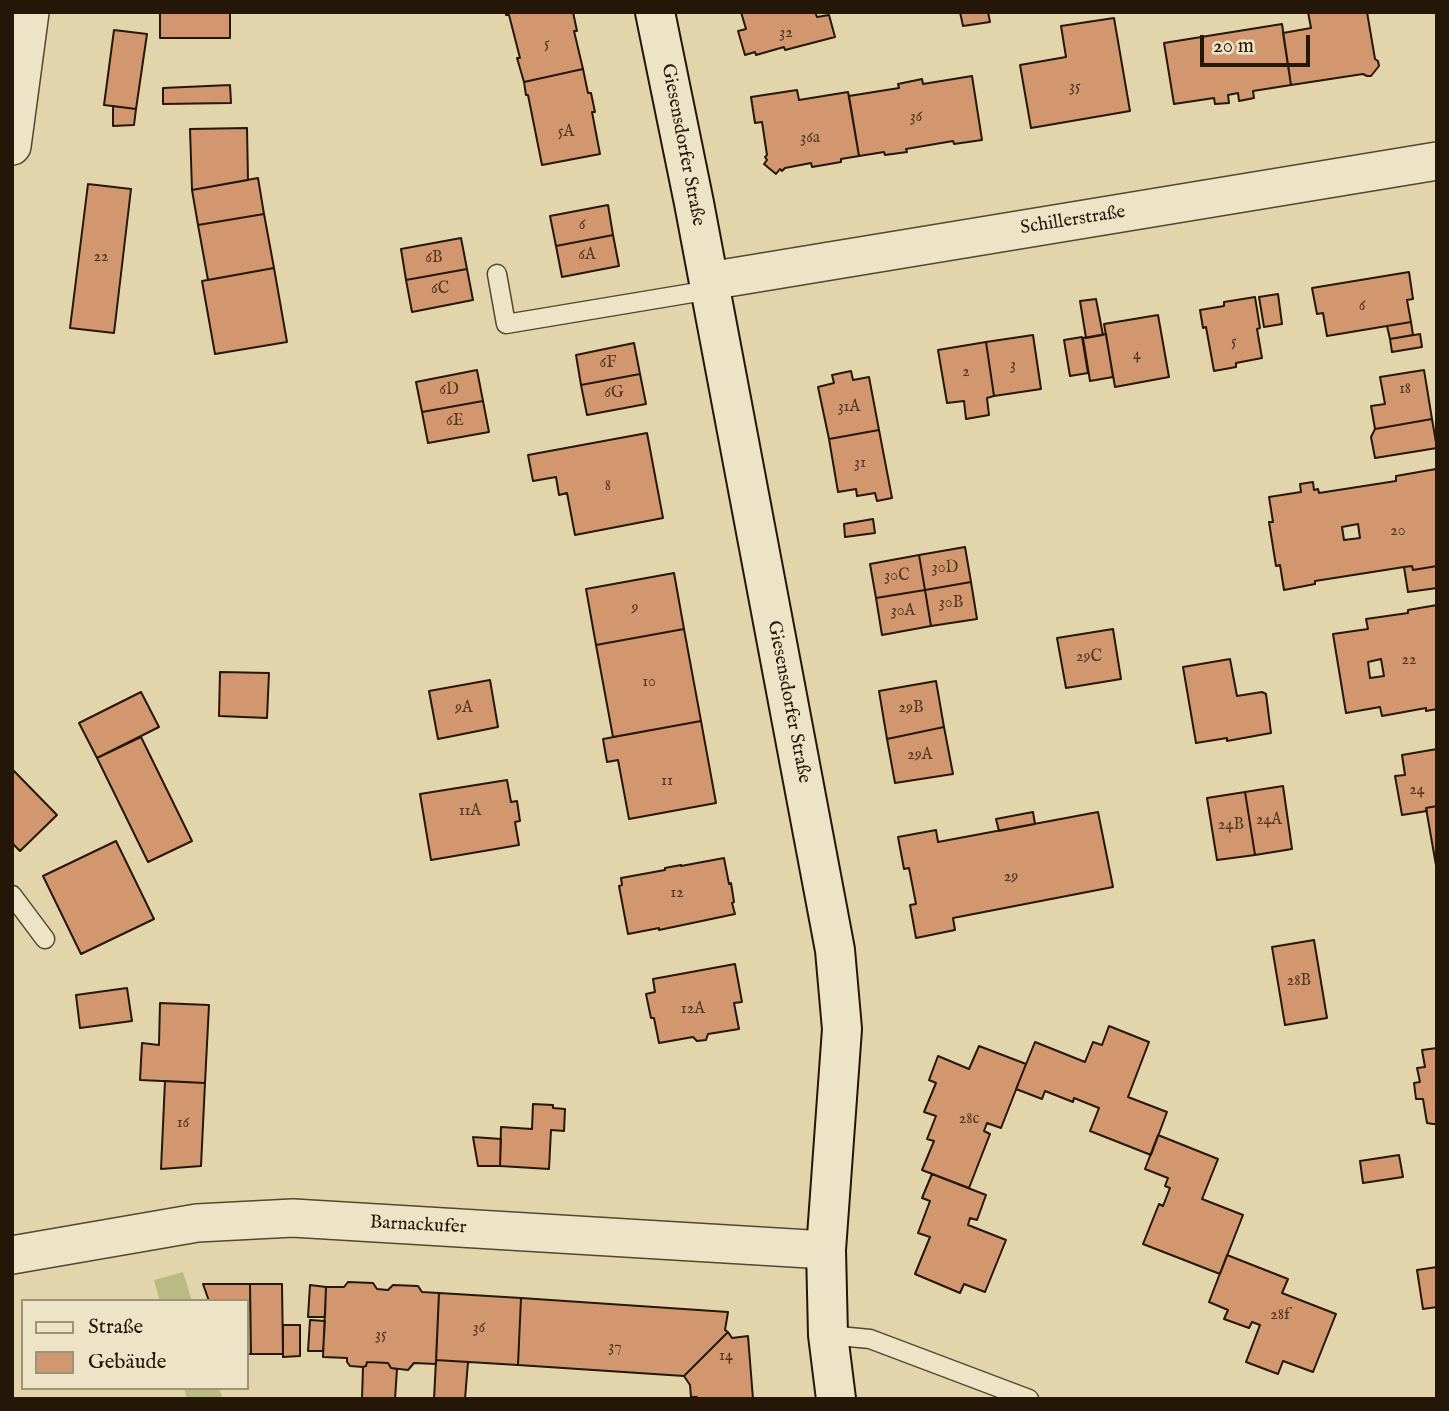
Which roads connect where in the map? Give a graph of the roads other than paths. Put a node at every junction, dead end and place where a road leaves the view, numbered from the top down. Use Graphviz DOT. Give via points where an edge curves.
graph roads {
  1 [pos="30,12"];
  2 [pos="655,12"];
  3 [pos="12,146"];
  4 [pos="1437,161"];
  5 [pos="497,274"];
  6 [pos="710,285"];
  7 [pos="12,895"];
  8 [pos="46,939"];
  9 [pos="826,1250"];
  10 [pos="12,1255"];
  11 [pos="828,1335"];
  12 [pos="836,1399"];
  13 [pos="1029,1399"];
  1 -- 3 [label="street"];
  2 -- 6 [label="street, Giesensdorfer Straße"];
  4 -- 6 [label="street, Schillerstraße"];
  5 -- 6 [label="lane" via="506,324"];
  6 -- 9 [label="street, Giesensdorfer Straße" via="835,950 842,1028"];
  7 -- 8 [label="lane"];
  9 -- 10 [label="street, Barnackufer" via="293,1218 197,1223"];
  9 -- 11 [label="street, Giesensdorfer Straße"];
  11 -- 12 [label="street, Giesensdorfer Straße"];
  11 -- 13 [label="lane" via="870,1339"];
}
